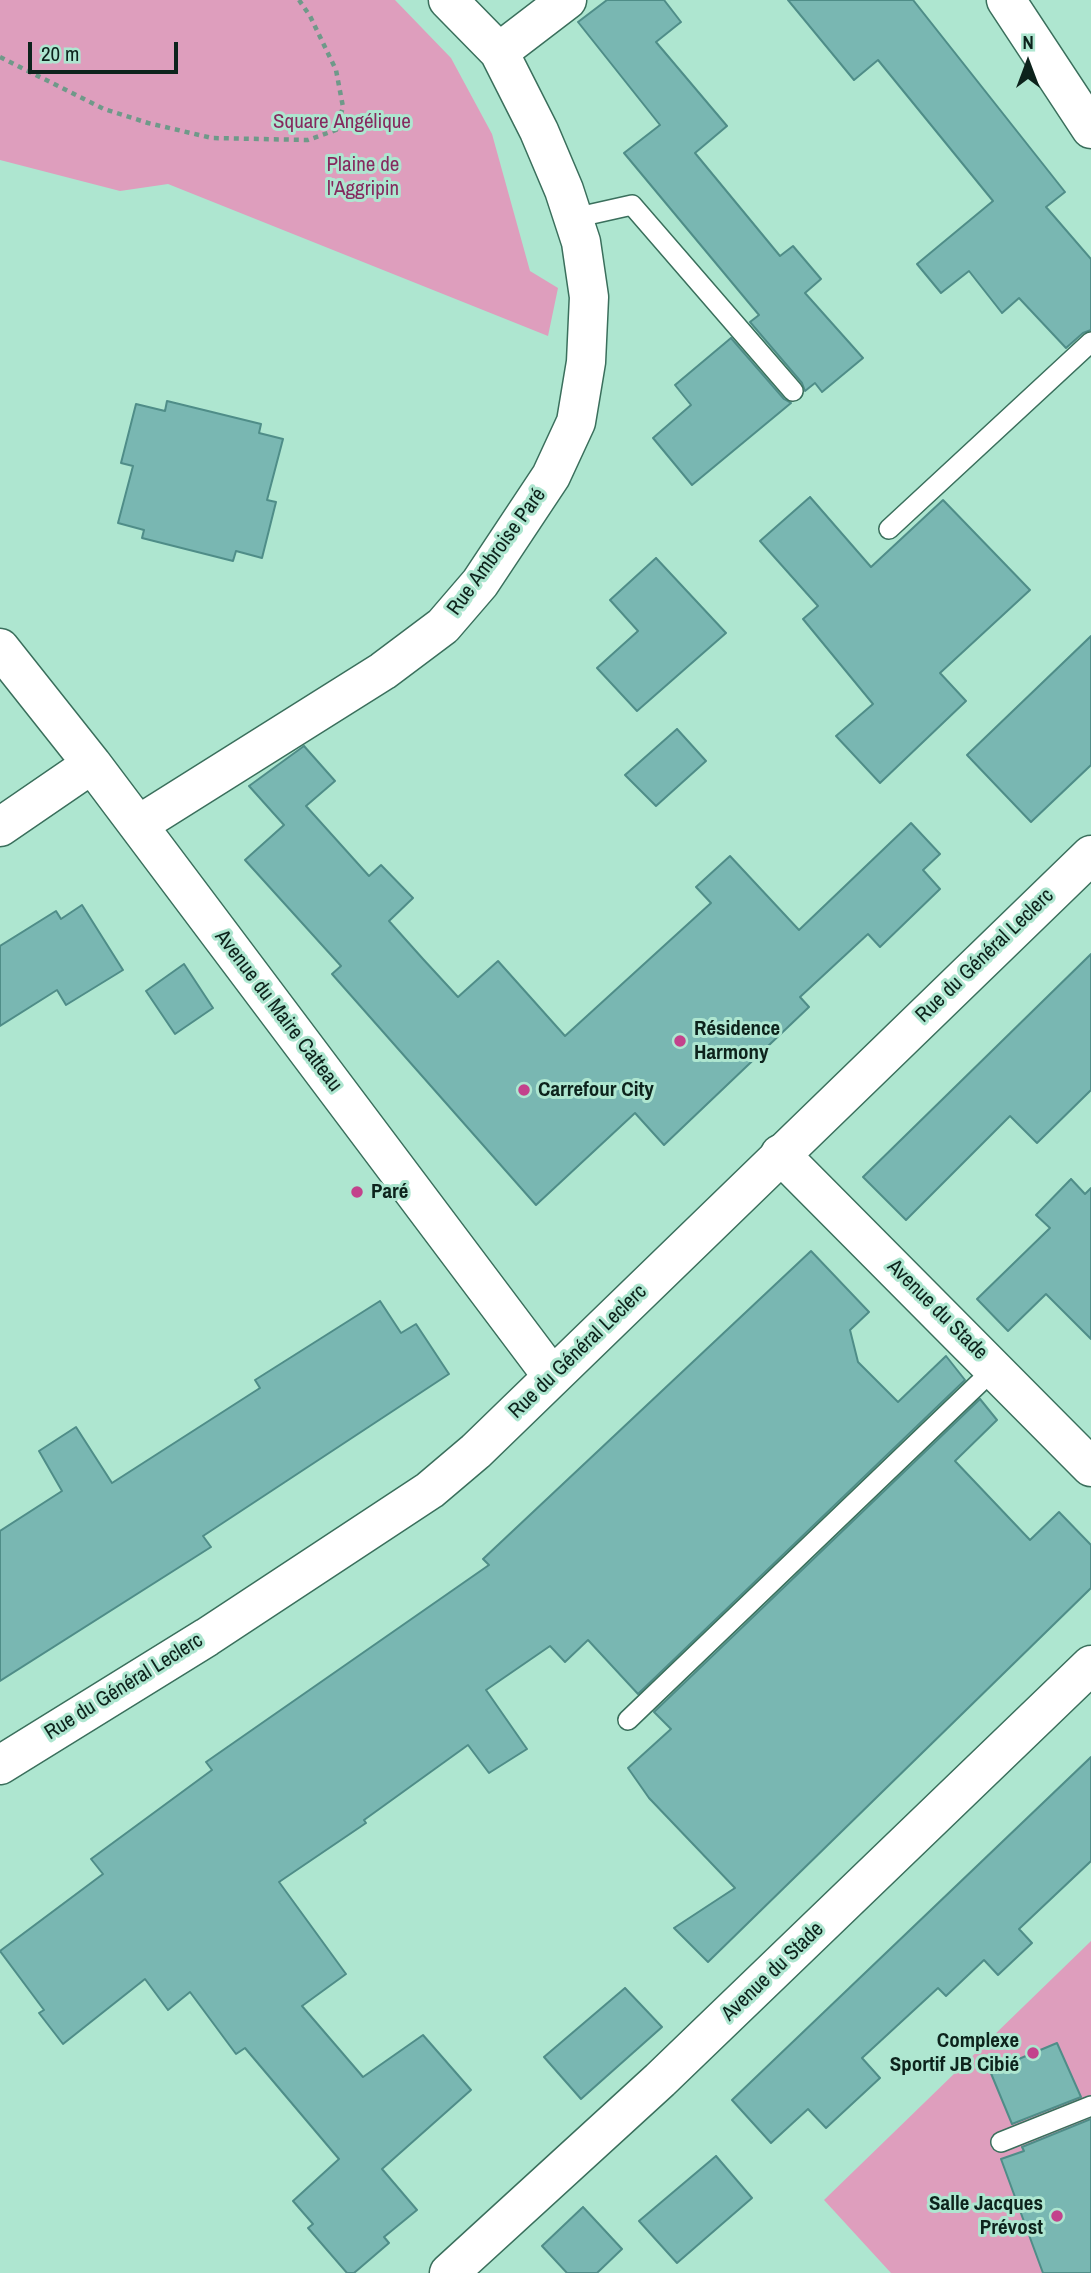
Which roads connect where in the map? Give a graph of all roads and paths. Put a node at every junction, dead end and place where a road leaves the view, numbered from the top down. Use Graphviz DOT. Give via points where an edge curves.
graph roads {
  1 [pos="299,0"];
  2 [pos="448,0"];
  3 [pos="567,0"];
  4 [pos="1006,0"];
  5 [pos="499,52"];
  6 [pos="0,57"];
  7 [pos="1091,129"];
  8 [pos="574,218"];
  9 [pos="1091,342"];
  10 [pos="793,391"];
  11 [pos="888,529"];
  12 [pos="0,648"];
  13 [pos="92,764"];
  14 [pos="138,825"];
  15 [pos="0,827"];
  16 [pos="1091,855"];
  17 [pos="780,1154"];
  18 [pos="995,1368"];
  19 [pos="552,1376"];
  20 [pos="1091,1467"];
  21 [pos="1091,1665"];
  22 [pos="628,1720"];
  23 [pos="0,1765"];
  24 [pos="1091,2106"];
  25 [pos="1001,2142"];
  26 [pos="449,2273"];
  1 -- 6 [label="path" via="336,70 343,107 336,130 308,140 212,138 148,123 104,109"];
  2 -- 5 [label="street, Rue Ambroise Paré"];
  3 -- 5 [label="street"];
  4 -- 7 [label="street"];
  5 -- 8 [label="street, Rue Ambroise Paré" via="539,131"];
  8 -- 10 [label="lane" via="632,205"];
  8 -- 14 [label="street, Rue Ambroise Paré" via="589,297 586,362 576,422 551,476 488,573 443,626 397,661"];
  9 -- 11 [label="lane"];
  12 -- 13 [label="street, Avenue du Maire Catteau"];
  13 -- 14 [label="street, Avenue du Maire Catteau"];
  13 -- 15 [label="street"];
  14 -- 19 [label="street, Avenue du Maire Catteau"];
  16 -- 17 [label="street, Rue du Général Leclerc"];
  17 -- 18 [label="street, Avenue du Stade"];
  17 -- 19 [label="street, Rue du Général Leclerc"];
  18 -- 20 [label="street, Avenue du Stade"];
  18 -- 22 [label="lane"];
  19 -- 23 [label="street, Rue du Général Leclerc" via="430,1490 207,1637"];
  21 -- 26 [label="street, Avenue du Stade" via="660,2080"];
  24 -- 25 [label="lane"];
}
